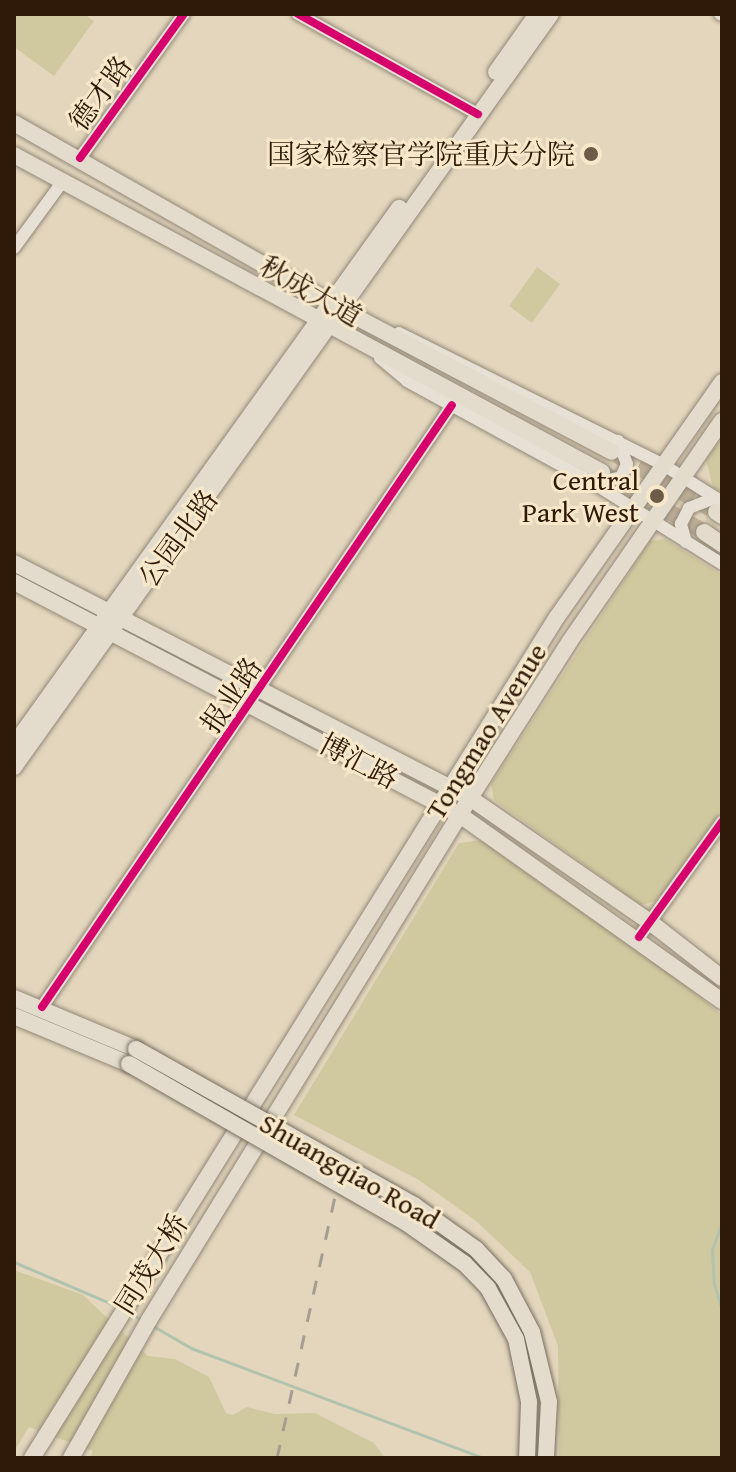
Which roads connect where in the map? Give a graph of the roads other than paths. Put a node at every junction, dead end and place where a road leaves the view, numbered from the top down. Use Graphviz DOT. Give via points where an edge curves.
graph roads {
  1 [pos="184,14"];
  2 [pos="298,14"];
  3 [pos="537,14"];
  4 [pos="551,14"];
  5 [pos="474,112"];
  6 [pos="14,123"];
  7 [pos="14,155"];
  8 [pos="80,158"];
  9 [pos="63,181"];
  10 [pos="14,248"];
  11 [pos="336,306"];
  12 [pos="324,323"];
  13 [pos="362,343"];
  14 [pos="722,382"];
  15 [pos="452,405"];
  16 [pos="722,421"];
  17 [pos="615,447"];
  18 [pos="662,464"];
  19 [pos="682,476"];
  20 [pos="597,477"];
  21 [pos="632,507"];
  22 [pos="719,507"];
  23 [pos="652,520"];
  24 [pos="704,532"];
  25 [pos="686,542"];
  26 [pos="722,544"];
  27 [pos="14,563"];
  28 [pos="722,564"];
  29 [pos="14,582"];
  30 [pos="116,614"];
  31 [pos="105,629"];
  32 [pos="261,689"];
  33 [pos="251,705"];
  34 [pos="14,745"];
  35 [pos="14,767"];
  36 [pos="451,787"];
  37 [pos="470,798"];
  38 [pos="440,804"];
  39 [pos="460,815"];
  40 [pos="722,822"];
  41 [pos="650,922"];
  42 [pos="639,937"];
  43 [pos="722,978"];
  44 [pos="14,998"];
  45 [pos="722,1001"];
  46 [pos="42,1007"];
  47 [pos="14,1016"];
  48 [pos="132,1057"];
  49 [pos="262,1088"];
  50 [pos="284,1102"];
  51 [pos="32,1458"];
  52 [pos="71,1458"];
  53 [pos="527,1458"];
  54 [pos="546,1458"];
  1 -- 8 [label="street, 德才路"];
  2 -- 5 [label="street"];
  3 -- 5 [label="main road"];
  4 -- 5 [label="main road"];
  5 -- 11 [label="main road, 公园北路"];
  6 -- 8 [label="main road, 秋成大道"];
  7 -- 9 [label="main road, 秋成大道"];
  8 -- 11 [label="main road, 秋成大道"];
  9 -- 10 [label="street"];
  9 -- 12 [label="main road, 秋成大道"];
  11 -- 12 [label="main road, 公园北路"];
  11 -- 17 [label="main road, 秋成大道"];
  12 -- 13 [label="main road, 秋成大道"];
  12 -- 30 [label="main road, 公园北路"];
  13 -- 15 [label="street" via="407,381"];
  13 -- 20 [label="main road, 秋成大道"];
  14 -- 18 [label="main road, Tongmao Avenue"];
  15 -- 20 [label="street"];
  15 -- 32 [label="street, 报业路"];
  16 -- 19 [label="main road, Tongmao Avenue"];
  17 -- 18 [label="street"];
  17 -- 20 [label="street" via="627,464 621,477"];
  18 -- 19 [label="street"];
  18 -- 21 [label="main road, Tongmao Avenue"];
  19 -- 22 [label="street"];
  19 -- 23 [label="main road, Tongmao Avenue"];
  20 -- 21 [label="street"];
  21 -- 23 [label="street"];
  21 -- 36 [label="main road, Tongmao Avenue"];
  22 -- 25 [label="street" via="689,508 681,524"];
  23 -- 25 [label="street"];
  23 -- 37 [label="main road, Tongmao Avenue"];
  24 -- 26 [label="main road"];
  25 -- 28 [label="street"];
  27 -- 30 [label="main road, 博汇路"];
  29 -- 31 [label="main road, 博汇路"];
  30 -- 31 [label="main road, 公园北路"];
  30 -- 32 [label="main road, 博汇路"];
  31 -- 33 [label="main road, 博汇路"];
  31 -- 34 [label="main road, 公园北路"];
  31 -- 35 [label="main road, 公园北路"];
  32 -- 33 [label="street, 报业路"];
  32 -- 36 [label="main road, 博汇路"];
  33 -- 38 [label="main road, 博汇路"];
  33 -- 46 [label="street, 报业路"];
  36 -- 37 [label="main road, 博汇路"];
  36 -- 38 [label="main road, Tongmao Avenue"];
  37 -- 39 [label="main road, Tongmao Avenue"];
  37 -- 41 [label="main road, 博汇路"];
  38 -- 39 [label="main road, 博汇路"];
  38 -- 49 [label="main road, Tongmao Avenue"];
  39 -- 42 [label="main road, 博汇路"];
  39 -- 50 [label="main road, Tongmao Avenue"];
  40 -- 41 [label="street"];
  41 -- 42 [label="street"];
  41 -- 43 [label="main road, 博汇路"];
  42 -- 45 [label="main road, 博汇路"];
  44 -- 46 [label="main road, Shuangqiao Road"];
  46 -- 48 [label="main road, Shuangqiao Road"];
  47 -- 48 [label="main road, Shuangqiao Road"];
  48 -- 53 [label="main road, Shuangqiao Road, bridge" via="465,1264 488,1288 516,1339 529,1402"];
  48 -- 54 [label="main road, Shuangqiao Road, bridge" via="414,1205 476,1249 504,1279 532,1332 549,1402"];
  49 -- 51 [label="main road, 同茂大桥, bridge"];
  50 -- 52 [label="main road, 同茂大桥, bridge"];
}
